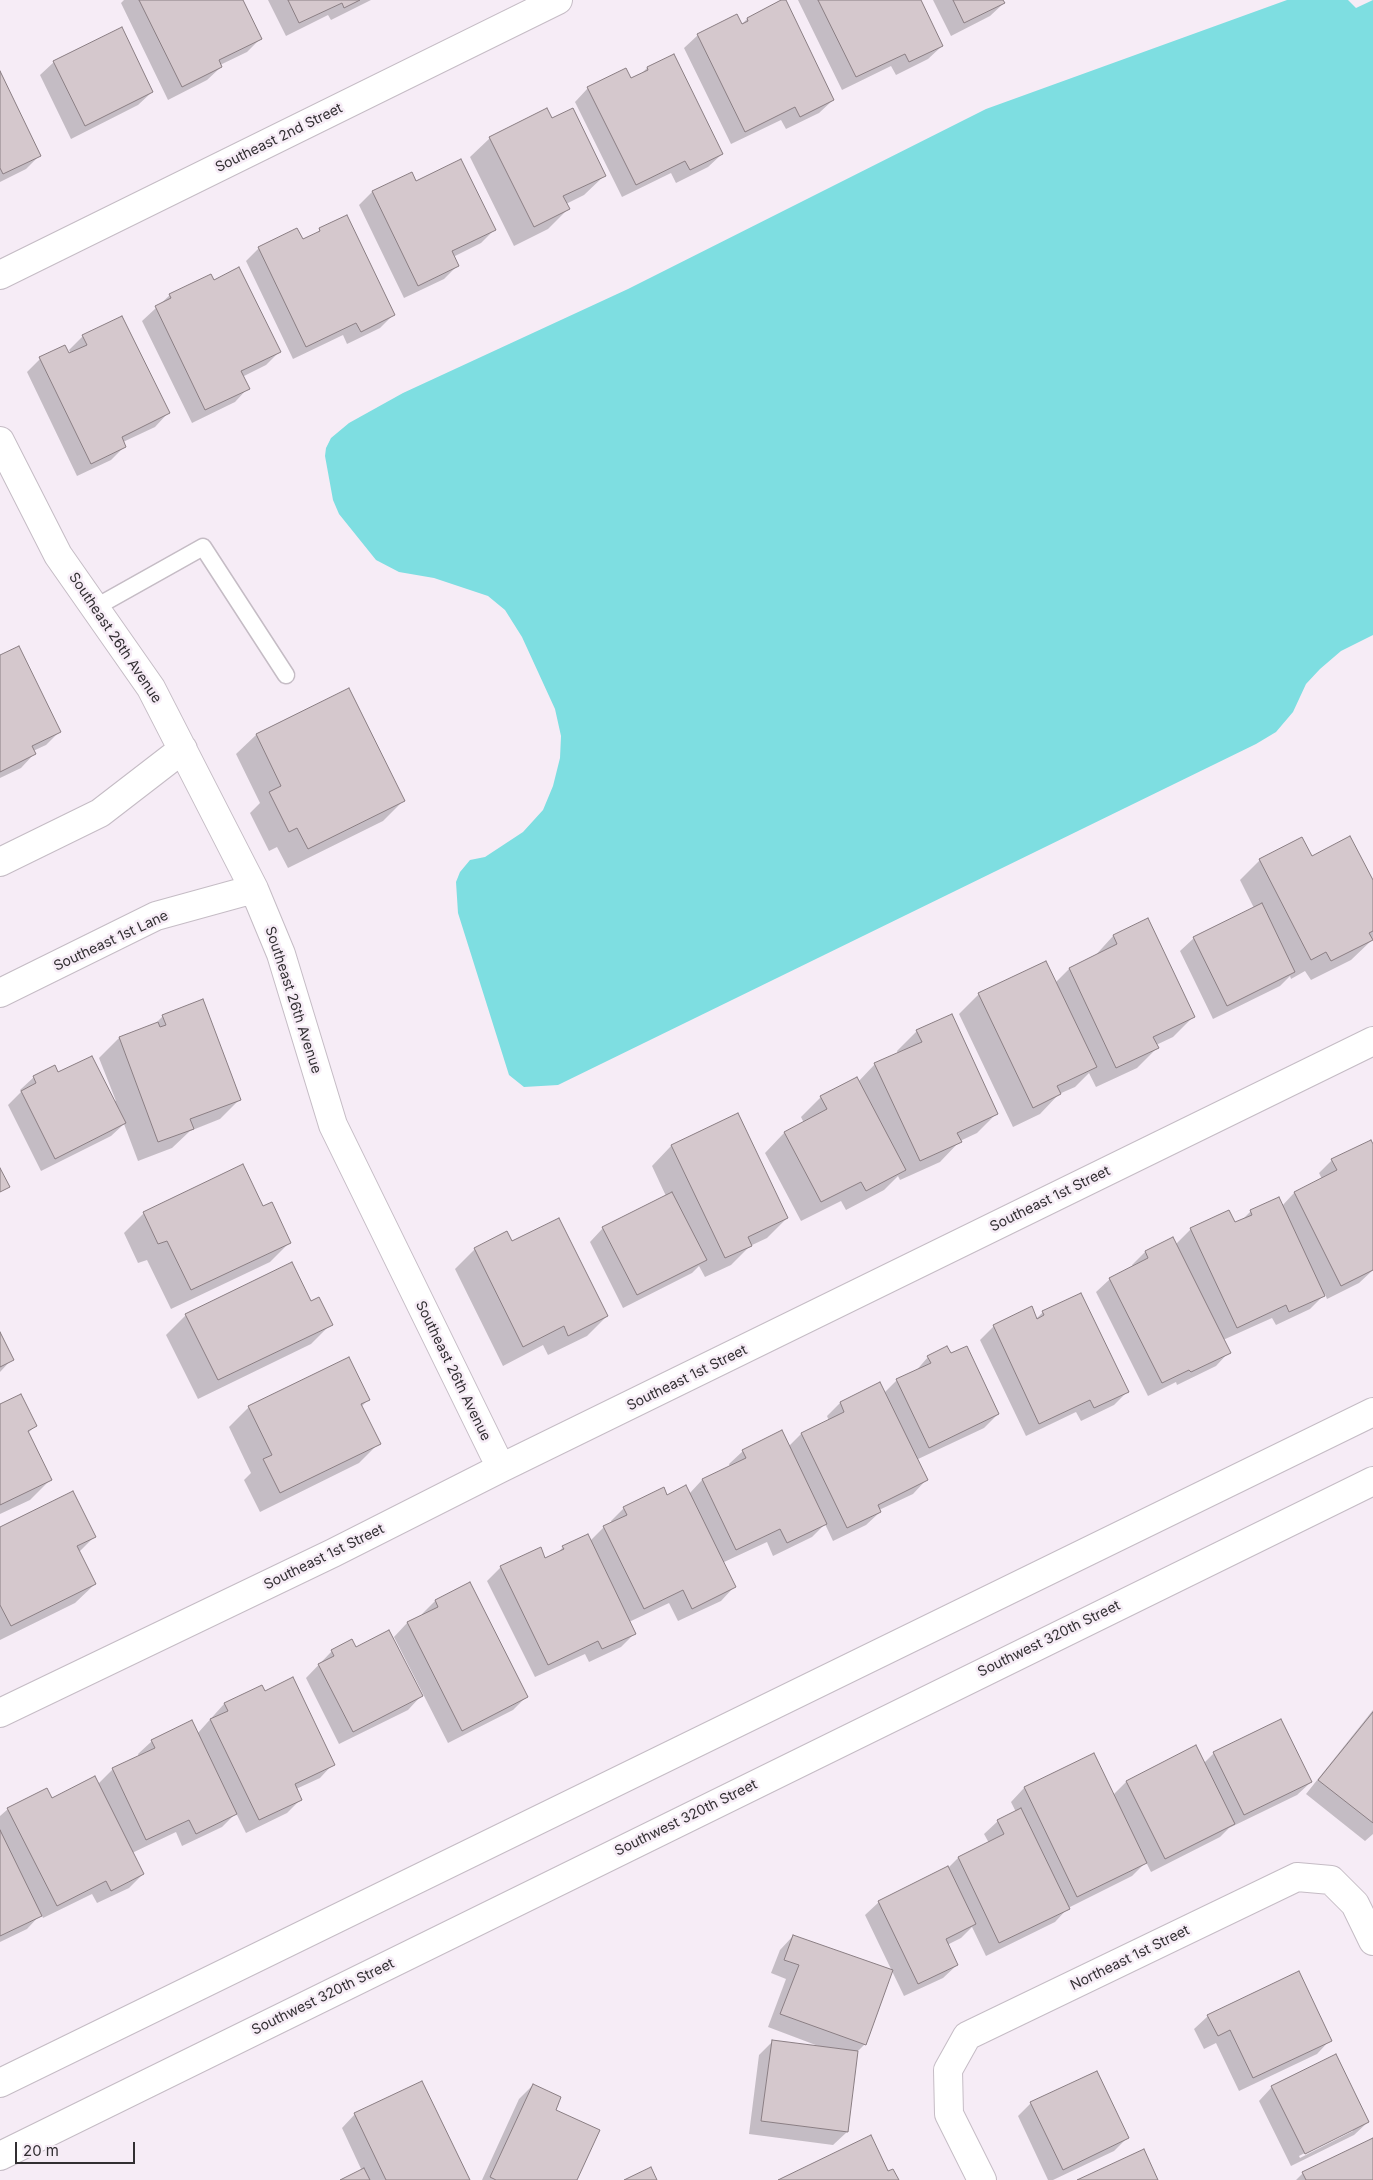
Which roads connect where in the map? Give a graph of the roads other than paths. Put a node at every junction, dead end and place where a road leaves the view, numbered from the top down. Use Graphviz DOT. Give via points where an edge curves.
graph roads {
  1 [pos="558,0"];
  2 [pos="0,275"];
  3 [pos="0,441"];
  4 [pos="96,607"];
  5 [pos="286,675"];
  6 [pos="183,749"];
  7 [pos="0,862"];
  8 [pos="254,889"];
  9 [pos="0,993"];
  10 [pos="1373,1041"];
  11 [pos="1373,1412"];
  12 [pos="501,1468"];
  13 [pos="1373,1481"];
  14 [pos="0,1713"];
  15 [pos="1373,1941"];
  16 [pos="0,2083"];
  17 [pos="0,2156"];
  18 [pos="982,2180"];
  1 -- 2 [label="street, Southeast 2nd Street"];
  3 -- 4 [label="street, Southeast 26th Avenue" via="58,555"];
  4 -- 5 [label="lane" via="203,547"];
  4 -- 6 [label="street, Southeast 26th Avenue" via="151,688"];
  6 -- 7 [label="street" via="100,813"];
  6 -- 8 [label="street, Southeast 26th Avenue"];
  8 -- 9 [label="street, Southeast 1st Lane" via="156,916"];
  8 -- 12 [label="street, Southeast 26th Avenue" via="282,954 333,1126"];
  10 -- 12 [label="street, Southeast 1st Street"];
  11 -- 16 [label="street"];
  12 -- 14 [label="street, Southeast 1st Street" via="333,1553"];
  13 -- 17 [label="street, Southwest 320th Street"];
  15 -- 18 [label="street, Northeast 1st Street" via="1355,1904 1332,1880 1297,1877 968,2036 948,2070 949,2114"];
}
